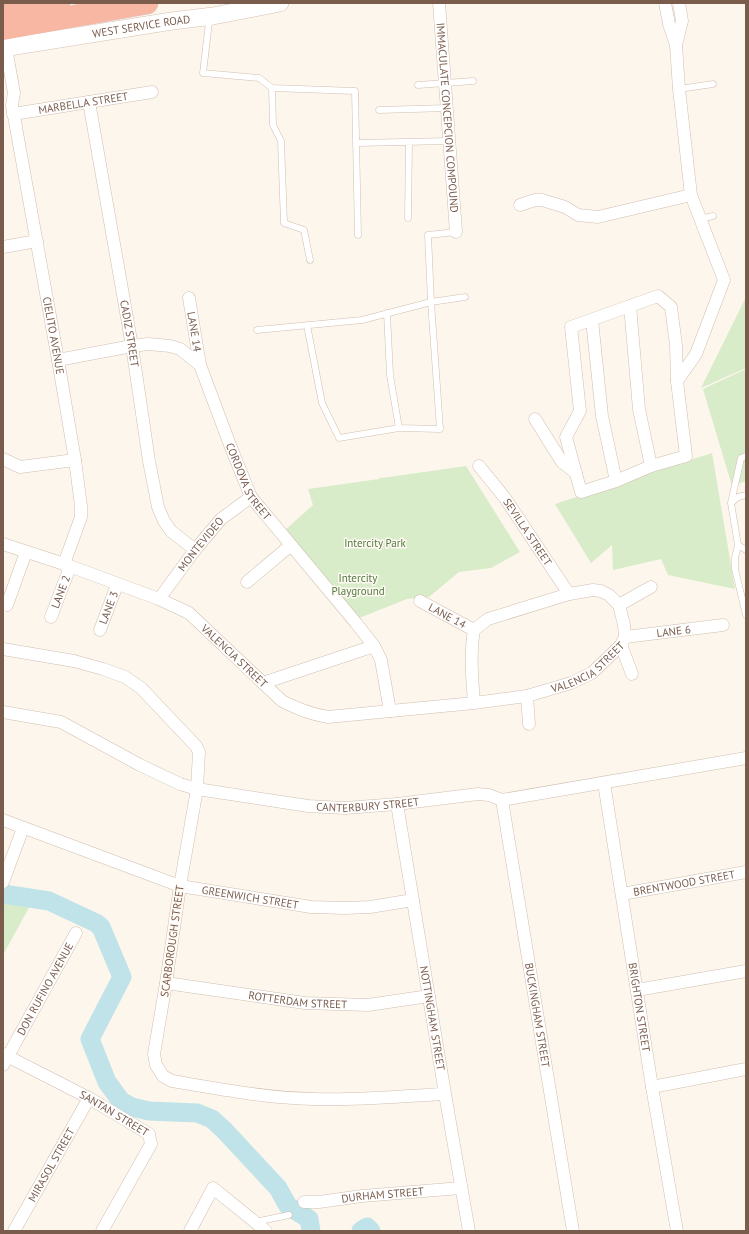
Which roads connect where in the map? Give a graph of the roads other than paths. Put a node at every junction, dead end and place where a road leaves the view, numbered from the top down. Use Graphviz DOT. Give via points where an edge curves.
graph roads {
  1 [pos="60,3"];
  2 [pos="95,3"];
  3 [pos="146,3"];
  4 [pos="280,3"];
  5 [pos="439,3"];
  6 [pos="665,3"];
  7 [pos="679,3"];
  8 [pos="3,14"];
  9 [pos="213,16"];
  10 [pos="3,22"];
  11 [pos="4,42"];
  12 [pos="676,45"];
  13 [pos="7,74"];
  14 [pos="473,81"];
  15 [pos="445,83"];
  16 [pos="713,84"];
  17 [pos="418,85"];
  18 [pos="272,88"];
  19 [pos="679,89"];
  20 [pos="152,92"];
  21 [pos="3,96"];
  22 [pos="89,102"];
  23 [pos="446,108"];
  24 [pos="12,110"];
  25 [pos="379,110"];
  26 [pos="449,141"];
  27 [pos="410,142"];
  28 [pos="357,143"];
  29 [pos="691,195"];
  30 [pos="520,205"];
  31 [pos="713,216"];
  32 [pos="408,218"];
  33 [pos="700,219"];
  34 [pos="456,232"];
  35 [pos="358,235"];
  36 [pos="37,242"];
  37 [pos="3,247"];
  38 [pos="310,260"];
  39 [pos="465,297"];
  40 [pos="189,298"];
  41 [pos="431,302"];
  42 [pos="630,306"];
  43 [pos="387,312"];
  44 [pos="592,320"];
  45 [pos="307,325"];
  46 [pos="257,330"];
  47 [pos="676,345"];
  48 [pos="132,346"];
  49 [pos="696,354"];
  50 [pos="58,360"];
  51 [pos="200,365"];
  52 [pos="677,381"];
  53 [pos="535,419"];
  54 [pos="398,428"];
  55 [pos="566,438"];
  56 [pos="550,443"];
  57 [pos="746,456"];
  58 [pos="3,459"];
  59 [pos="75,460"];
  60 [pos="651,466"];
  61 [pos="482,469"];
  62 [pos="576,473"];
  63 [pos="616,481"];
  64 [pos="746,495"];
  65 [pos="252,497"];
  66 [pos="731,503"];
  67 [pos="3,544"];
  68 [pos="291,545"];
  69 [pos="738,545"];
  70 [pos="195,550"];
  71 [pos="746,550"];
  72 [pos="26,552"];
  73 [pos="67,566"];
  74 [pos="247,582"];
  75 [pos="118,585"];
  76 [pos="651,587"];
  77 [pos="570,594"];
  78 [pos="159,599"];
  79 [pos="420,601"];
  80 [pos="7,605"];
  81 [pos="619,605"];
  82 [pos="746,614"];
  83 [pos="51,617"];
  84 [pos="723,626"];
  85 [pos="100,630"];
  86 [pos="474,630"];
  87 [pos="623,641"];
  88 [pos="374,646"];
  89 [pos="3,649"];
  90 [pos="632,674"];
  91 [pos="262,683"];
  92 [pos="527,696"];
  93 [pos="474,703"];
  94 [pos="390,711"];
  95 [pos="3,712"];
  96 [pos="530,724"];
  97 [pos="746,758"];
  98 [pos="604,783"];
  99 [pos="197,789"];
  100 [pos="502,800"];
  101 [pos="397,804"];
  102 [pos="3,820"];
  103 [pos="23,828"];
  104 [pos="746,872"];
  105 [pos="3,882"];
  106 [pos="180,886"];
  107 [pos="622,894"];
  108 [pos="413,900"];
  109 [pos="76,933"];
  110 [pos="746,971"];
  111 [pos="166,983"];
  112 [pos="637,990"];
  113 [pos="429,996"];
  114 [pos="5,1058"];
  115 [pos="746,1069"];
  116 [pos="652,1088"];
  117 [pos="445,1094"];
  118 [pos="89,1098"];
  119 [pos="461,1188"];
  120 [pos="304,1202"];
  121 [pos="289,1215"];
  122 [pos="255,1222"];
  123 [pos="14,1231"];
  124 [pos="102,1231"];
  125 [pos="190,1231"];
  126 [pos="266,1231"];
  127 [pos="469,1231"];
  128 [pos="572,1231"];
  129 [pos="676,1231"];
  1 -- 8 [label="highway"];
  2 -- 10 [label="highway"];
  3 -- 11 [label="highway"];
  4 -- 9 [label="main road, WEST SERVICE ROAD"];
  5 -- 15 [label="street, IMMACULATE CONCEPCION COMPOUND"];
  6 -- 12 [label="street"];
  7 -- 12 [label="street" via="682,21"];
  9 -- 11 [label="main road, WEST SERVICE ROAD"];
  9 -- 18 [label="lane" via="209,22 203,72 259,78"];
  11 -- 13 [label="street, CIELITO AVENUE"];
  12 -- 19 [label="street"];
  13 -- 24 [label="street, CIELITO AVENUE" via="14,93"];
  14 -- 15 [label="lane"];
  15 -- 17 [label="lane"];
  15 -- 23 [label="street, IMMACULATE CONCEPCION COMPOUND"];
  16 -- 19 [label="lane"];
  18 -- 28 [label="lane" via="355,91"];
  18 -- 38 [label="lane" via="273,124 281,140 284,224 304,230"];
  19 -- 29 [label="street"];
  20 -- 22 [label="street, MARBELLA STREET"];
  21 -- 24 [label="street"];
  22 -- 24 [label="street, MARBELLA STREET"];
  22 -- 48 [label="street, CADIZ STREET"];
  23 -- 25 [label="lane"];
  23 -- 26 [label="street, IMMACULATE CONCEPCION COMPOUND"];
  24 -- 36 [label="street, CIELITO AVENUE"];
  26 -- 27 [label="lane"];
  26 -- 34 [label="street, IMMACULATE CONCEPCION COMPOUND"];
  27 -- 28 [label="lane"];
  27 -- 32 [label="lane"];
  28 -- 35 [label="lane"];
  29 -- 30 [label="street" via="598,217 578,215 565,207 542,200"];
  29 -- 33 [label="street"];
  31 -- 33 [label="lane"];
  33 -- 49 [label="street" via="724,280"];
  34 -- 41 [label="lane" via="428,236"];
  36 -- 37 [label="street"];
  36 -- 50 [label="street, CIELITO AVENUE"];
  39 -- 41 [label="lane"];
  40 -- 51 [label="street, LANE 14"];
  41 -- 43 [label="lane"];
  41 -- 54 [label="lane" via="440,429"];
  42 -- 44 [label="street"];
  42 -- 47 [label="street" via="658,296 671,307"];
  42 -- 60 [label="street" via="639,409"];
  43 -- 45 [label="lane" via="362,320"];
  43 -- 54 [label="lane" via="390,375"];
  44 -- 55 [label="street" via="571,327 580,411"];
  44 -- 63 [label="street" via="602,416"];
  45 -- 46 [label="lane"];
  45 -- 54 [label="lane" via="322,403 339,438"];
  47 -- 49 [label="street"];
  47 -- 52 [label="street"];
  48 -- 50 [label="street"];
  48 -- 51 [label="street" via="170,346"];
  48 -- 70 [label="street, CADIZ STREET" via="158,507 171,531"];
  49 -- 52 [label="street"];
  50 -- 59 [label="street, CIELITO AVENUE"];
  51 -- 65 [label="street, CORDOVA STREET"];
  52 -- 60 [label="street" via="686,456"];
  53 -- 56 [label="street"];
  55 -- 56 [label="street"];
  55 -- 62 [label="street"];
  56 -- 62 [label="street" via="562,462"];
  57 -- 66 [label="lane" via="741,458"];
  58 -- 59 [label="street" via="20,467"];
  59 -- 73 [label="street, CIELITO AVENUE" via="81,517"];
  60 -- 63 [label="street"];
  61 -- 77 [label="street, SEVILLA STREET" via="505,498"];
  62 -- 63 [label="street" via="582,492"];
  64 -- 66 [label="lane" via="738,496"];
  65 -- 68 [label="street, CORDOVA STREET"];
  65 -- 70 [label="street, MONTEVIDEO" via="221,519"];
  66 -- 69 [label="lane"];
  67 -- 72 [label="street, VALENCIA STREET"];
  68 -- 74 [label="street"];
  68 -- 88 [label="street, CORDOVA STREET"];
  69 -- 71 [label="lane"];
  69 -- 82 [label="lane" via="735,569"];
  70 -- 78 [label="street, MONTEVIDEO"];
  72 -- 73 [label="street, VALENCIA STREET"];
  72 -- 80 [label="street"];
  73 -- 75 [label="street, VALENCIA STREET"];
  73 -- 83 [label="street, LANE 2"];
  75 -- 78 [label="street, VALENCIA STREET"];
  75 -- 85 [label="street, LANE 3"];
  76 -- 81 [label="street"];
  77 -- 81 [label="street" via="601,591"];
  77 -- 86 [label="street" via="488,619"];
  78 -- 91 [label="street, VALENCIA STREET" via="189,613"];
  79 -- 86 [label="street, LANE 14"];
  81 -- 87 [label="street, VALENCIA STREET" via="624,625"];
  84 -- 87 [label="street, LANE 6"];
  86 -- 93 [label="street"];
  87 -- 90 [label="street"];
  87 -- 92 [label="street, VALENCIA STREET" via="592,673"];
  88 -- 91 [label="street"];
  88 -- 94 [label="street, CORDOVA STREET" via="381,660"];
  89 -- 99 [label="street, SCARBOROUGH STREET" via="74,661 125,677 141,688 196,746 199,752"];
  91 -- 94 [label="street, VALENCIA STREET" via="282,701 313,715 328,717"];
  92 -- 93 [label="street, VALENCIA STREET"];
  92 -- 96 [label="street"];
  93 -- 94 [label="street, VALENCIA STREET"];
  95 -- 99 [label="street, CANTERBURY STREET" via="61,722 140,765"];
  97 -- 98 [label="street, CANTERBURY STREET"];
  98 -- 100 [label="street, CANTERBURY STREET"];
  98 -- 107 [label="street, BRIGHTON STREET"];
  99 -- 101 [label="street, CANTERBURY STREET" via="315,806 345,808"];
  99 -- 106 [label="street, SCARBOROUGH STREET"];
  100 -- 101 [label="street, CANTERBURY STREET" via="478,794"];
  100 -- 128 [label="street, BUCKINGHAM STREET"];
  101 -- 108 [label="street, NOTTINGHAM STREET"];
  102 -- 103 [label="street, GREENWICH STREET"];
  103 -- 105 [label="street"];
  103 -- 106 [label="street, GREENWICH STREET"];
  104 -- 107 [label="street, BRENTWOOD STREET"];
  106 -- 108 [label="street, GREENWICH STREET" via="311,907 358,908"];
  106 -- 111 [label="street, SCARBOROUGH STREET"];
  107 -- 112 [label="street, BRIGHTON STREET"];
  108 -- 113 [label="street, NOTTINGHAM STREET"];
  109 -- 114 [label="street, DON RUFINO AVENUE"];
  110 -- 112 [label="street"];
  111 -- 113 [label="street, ROTTERDAM STREET" via="305,1003 368,1006"];
  111 -- 117 [label="street, SCARBOROUGH STREET" via="154,1054 156,1066 163,1076 172,1081 248,1094 314,1099"];
  112 -- 116 [label="street, BRIGHTON STREET"];
  113 -- 117 [label="street, NOTTINGHAM STREET"];
  114 -- 118 [label="street, SANTAN STREET"];
  115 -- 116 [label="street"];
  116 -- 129 [label="street, BRIGHTON STREET"];
  117 -- 119 [label="street, NOTTINGHAM STREET"];
  118 -- 123 [label="street, MIRASOL STREET"];
  118 -- 124 [label="street, SANTAN STREET" via="150,1134 151,1144"];
  119 -- 120 [label="street, DURHAM STREET"];
  119 -- 127 [label="street, NOTTINGHAM STREET"];
  121 -- 122 [label="lane"];
  122 -- 125 [label="street" via="213,1188"];
  122 -- 126 [label="street"];
}
